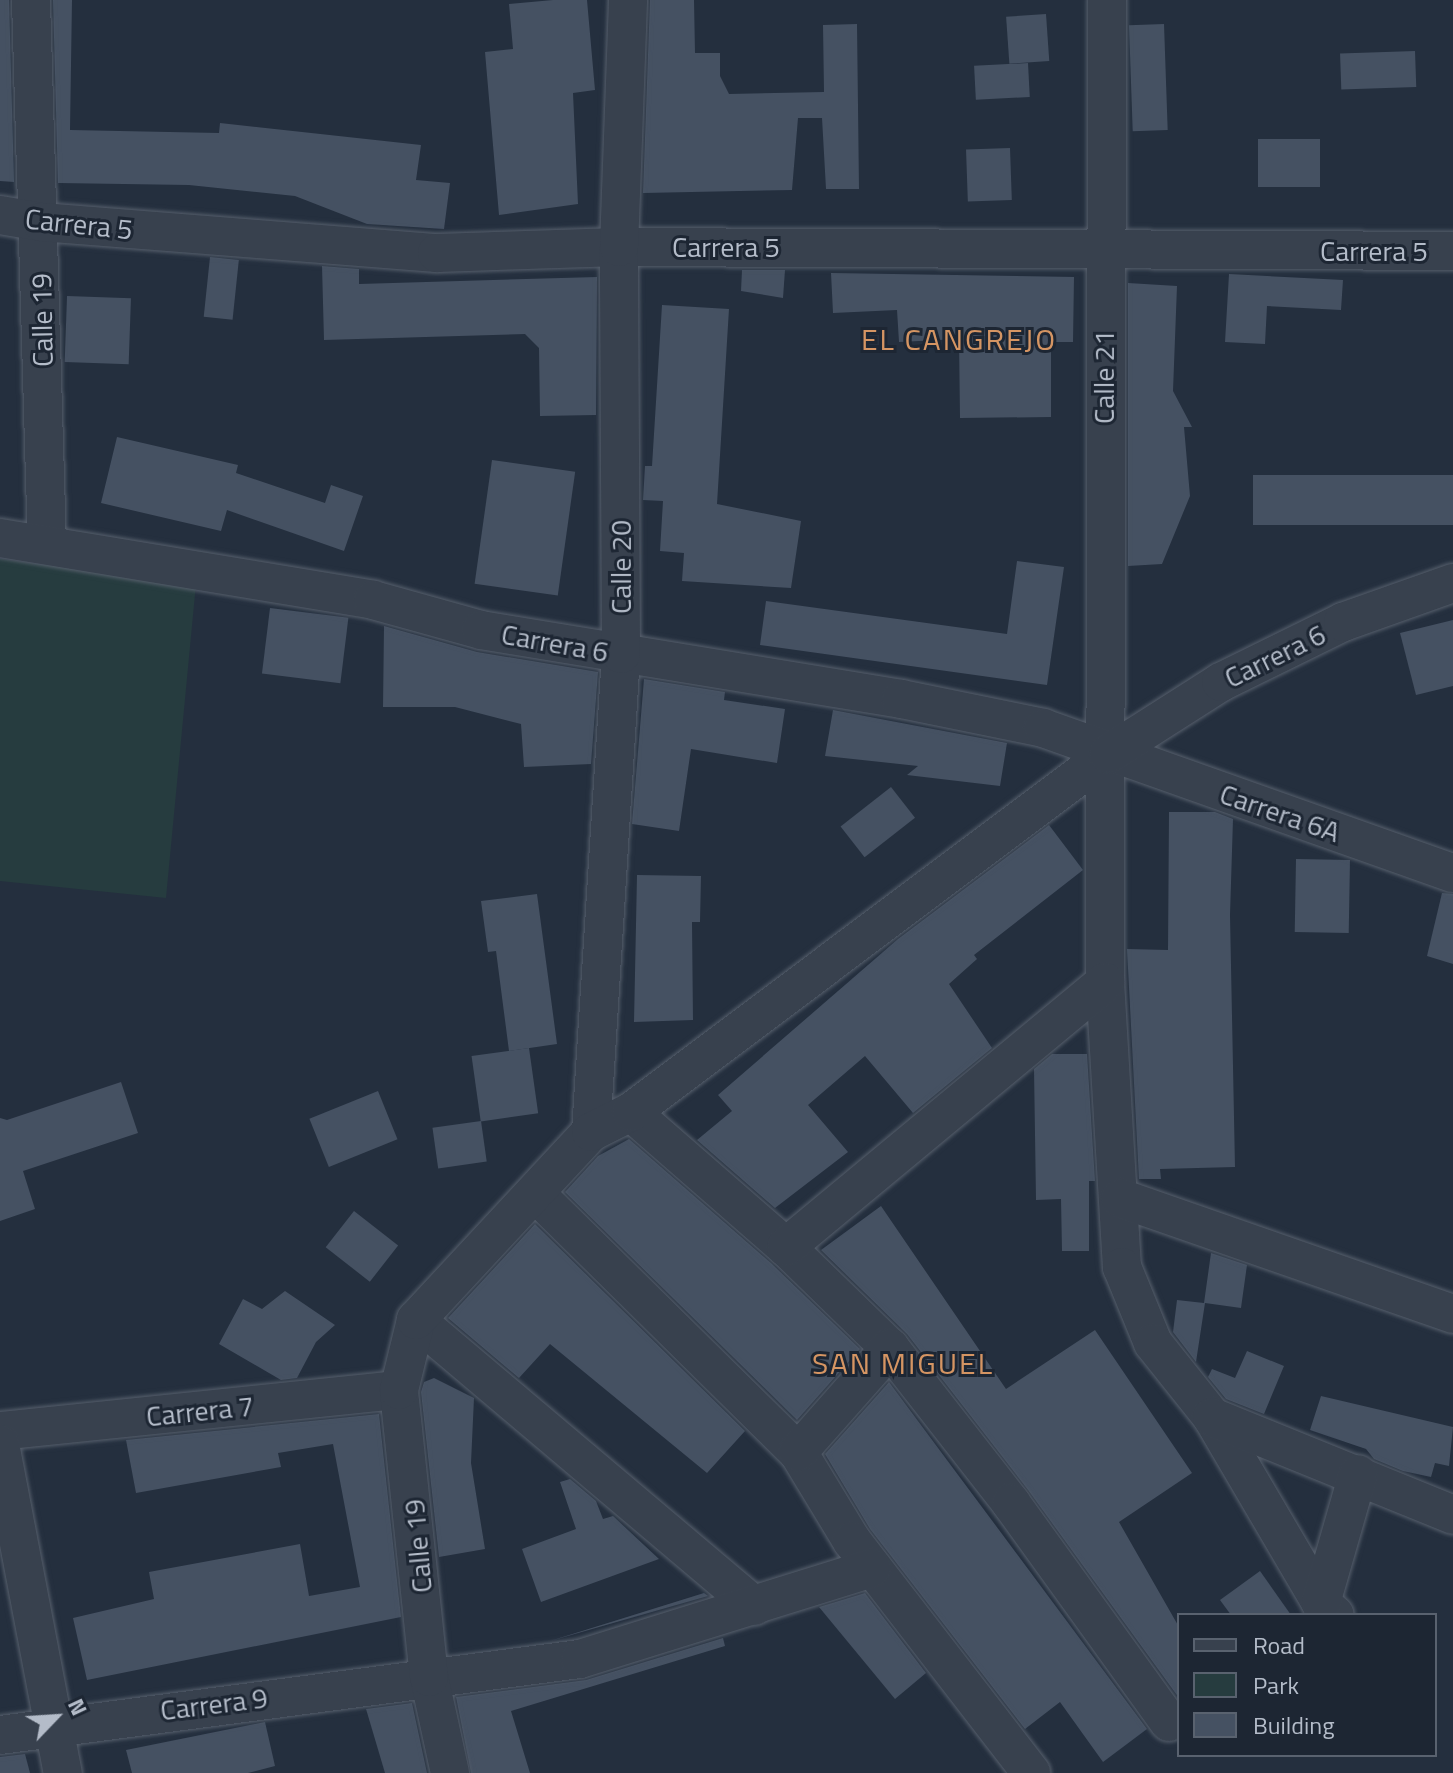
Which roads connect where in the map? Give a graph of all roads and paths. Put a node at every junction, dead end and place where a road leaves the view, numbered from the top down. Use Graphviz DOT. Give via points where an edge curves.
graph roads {
  1 [pos="31,0"];
  2 [pos="628,0"];
  3 [pos="1107,0"];
  4 [pos="0,215"];
  5 [pos="41,222"];
  6 [pos="619,247"];
  7 [pos="1103,249"];
  8 [pos="1453,251"];
  9 [pos="0,538"];
  10 [pos="47,544"];
  11 [pos="1453,583"];
  12 [pos="621,654"];
  13 [pos="1108,754"];
  14 [pos="1453,873"];
  15 [pos="1105,982"];
  16 [pos="631,1112"];
  17 [pos="591,1132"];
  18 [pos="535,1193"];
  19 [pos="1120,1198"];
  20 [pos="786,1247"];
  21 [pos="1453,1314"];
  22 [pos="416,1320"];
  23 [pos="890,1348"];
  24 [pos="399,1390"];
  25 [pos="1212,1417"];
  26 [pos="0,1431"];
  27 [pos="0,1444"];
  28 [pos="798,1452"];
  29 [pos="1358,1474"];
  30 [pos="1453,1515"];
  31 [pos="872,1568"];
  32 [pos="754,1606"];
  33 [pos="1328,1609"];
  34 [pos="429,1677"];
  35 [pos="1169,1722"];
  36 [pos="56,1724"];
  37 [pos="0,1735"];
  38 [pos="63,1773"];
  39 [pos="450,1773"];
  40 [pos="1031,1773"];
  1 -- 5 [label="street, Calle 19"];
  2 -- 6 [label="street, Calle 20"];
  3 -- 7 [label="street, Calle 21"];
  4 -- 5 [label="street, Carrera 5"];
  5 -- 6 [label="street, Carrera 5" via="437,253"];
  5 -- 10 [label="street, Calle 19"];
  6 -- 7 [label="street, Carrera 5"];
  6 -- 12 [label="street, Calle 20"];
  7 -- 8 [label="street, Carrera 5"];
  7 -- 13 [label="street, Calle 21"];
  9 -- 10 [label="street, Carrera 6"];
  10 -- 12 [label="street, Carrera 6" via="373,600 481,630"];
  11 -- 13 [label="street, Carrera 6" via="1343,622 1221,682"];
  12 -- 13 [label="street, Carrera 6" via="901,699 1043,728"];
  12 -- 17 [label="street, Calle 20"];
  13 -- 14 [label="street, Carrera 6A"];
  13 -- 15 [label="street, Calle 21"];
  13 -- 16 [label="street, Carrera 6"];
  15 -- 19 [label="street, Calle 21"];
  15 -- 20 [label="street"];
  16 -- 17 [label="street, Carrera 6"];
  16 -- 20 [label="street"];
  17 -- 18 [label="street, Carrera 6"];
  18 -- 22 [label="street, Carrera 6"];
  18 -- 28 [label="street"];
  19 -- 21 [label="street"];
  19 -- 25 [label="street, Calle 21" via="1122,1267 1153,1343"];
  20 -- 23 [label="street"];
  22 -- 24 [label="street, Calle 19"];
  22 -- 32 [label="street"];
  23 -- 28 [label="street"];
  23 -- 35 [label="street" via="1011,1503"];
  24 -- 26 [label="street, Carrera 7"];
  24 -- 34 [label="street, Calle 19"];
  25 -- 29 [label="street"];
  25 -- 33 [label="street, Calle 21"];
  27 -- 36 [label="street"];
  28 -- 31 [label="street"];
  29 -- 30 [label="street"];
  29 -- 33 [label="street"];
  31 -- 32 [label="street, Carrera 9"];
  31 -- 40 [label="street"];
  32 -- 34 [label="street, Carrera 9" via="580,1659"];
  34 -- 36 [label="street, Carrera 9"];
  34 -- 39 [label="street, Calle 19"];
  36 -- 37 [label="street, Carrera 9"];
  36 -- 38 [label="street"];
}
